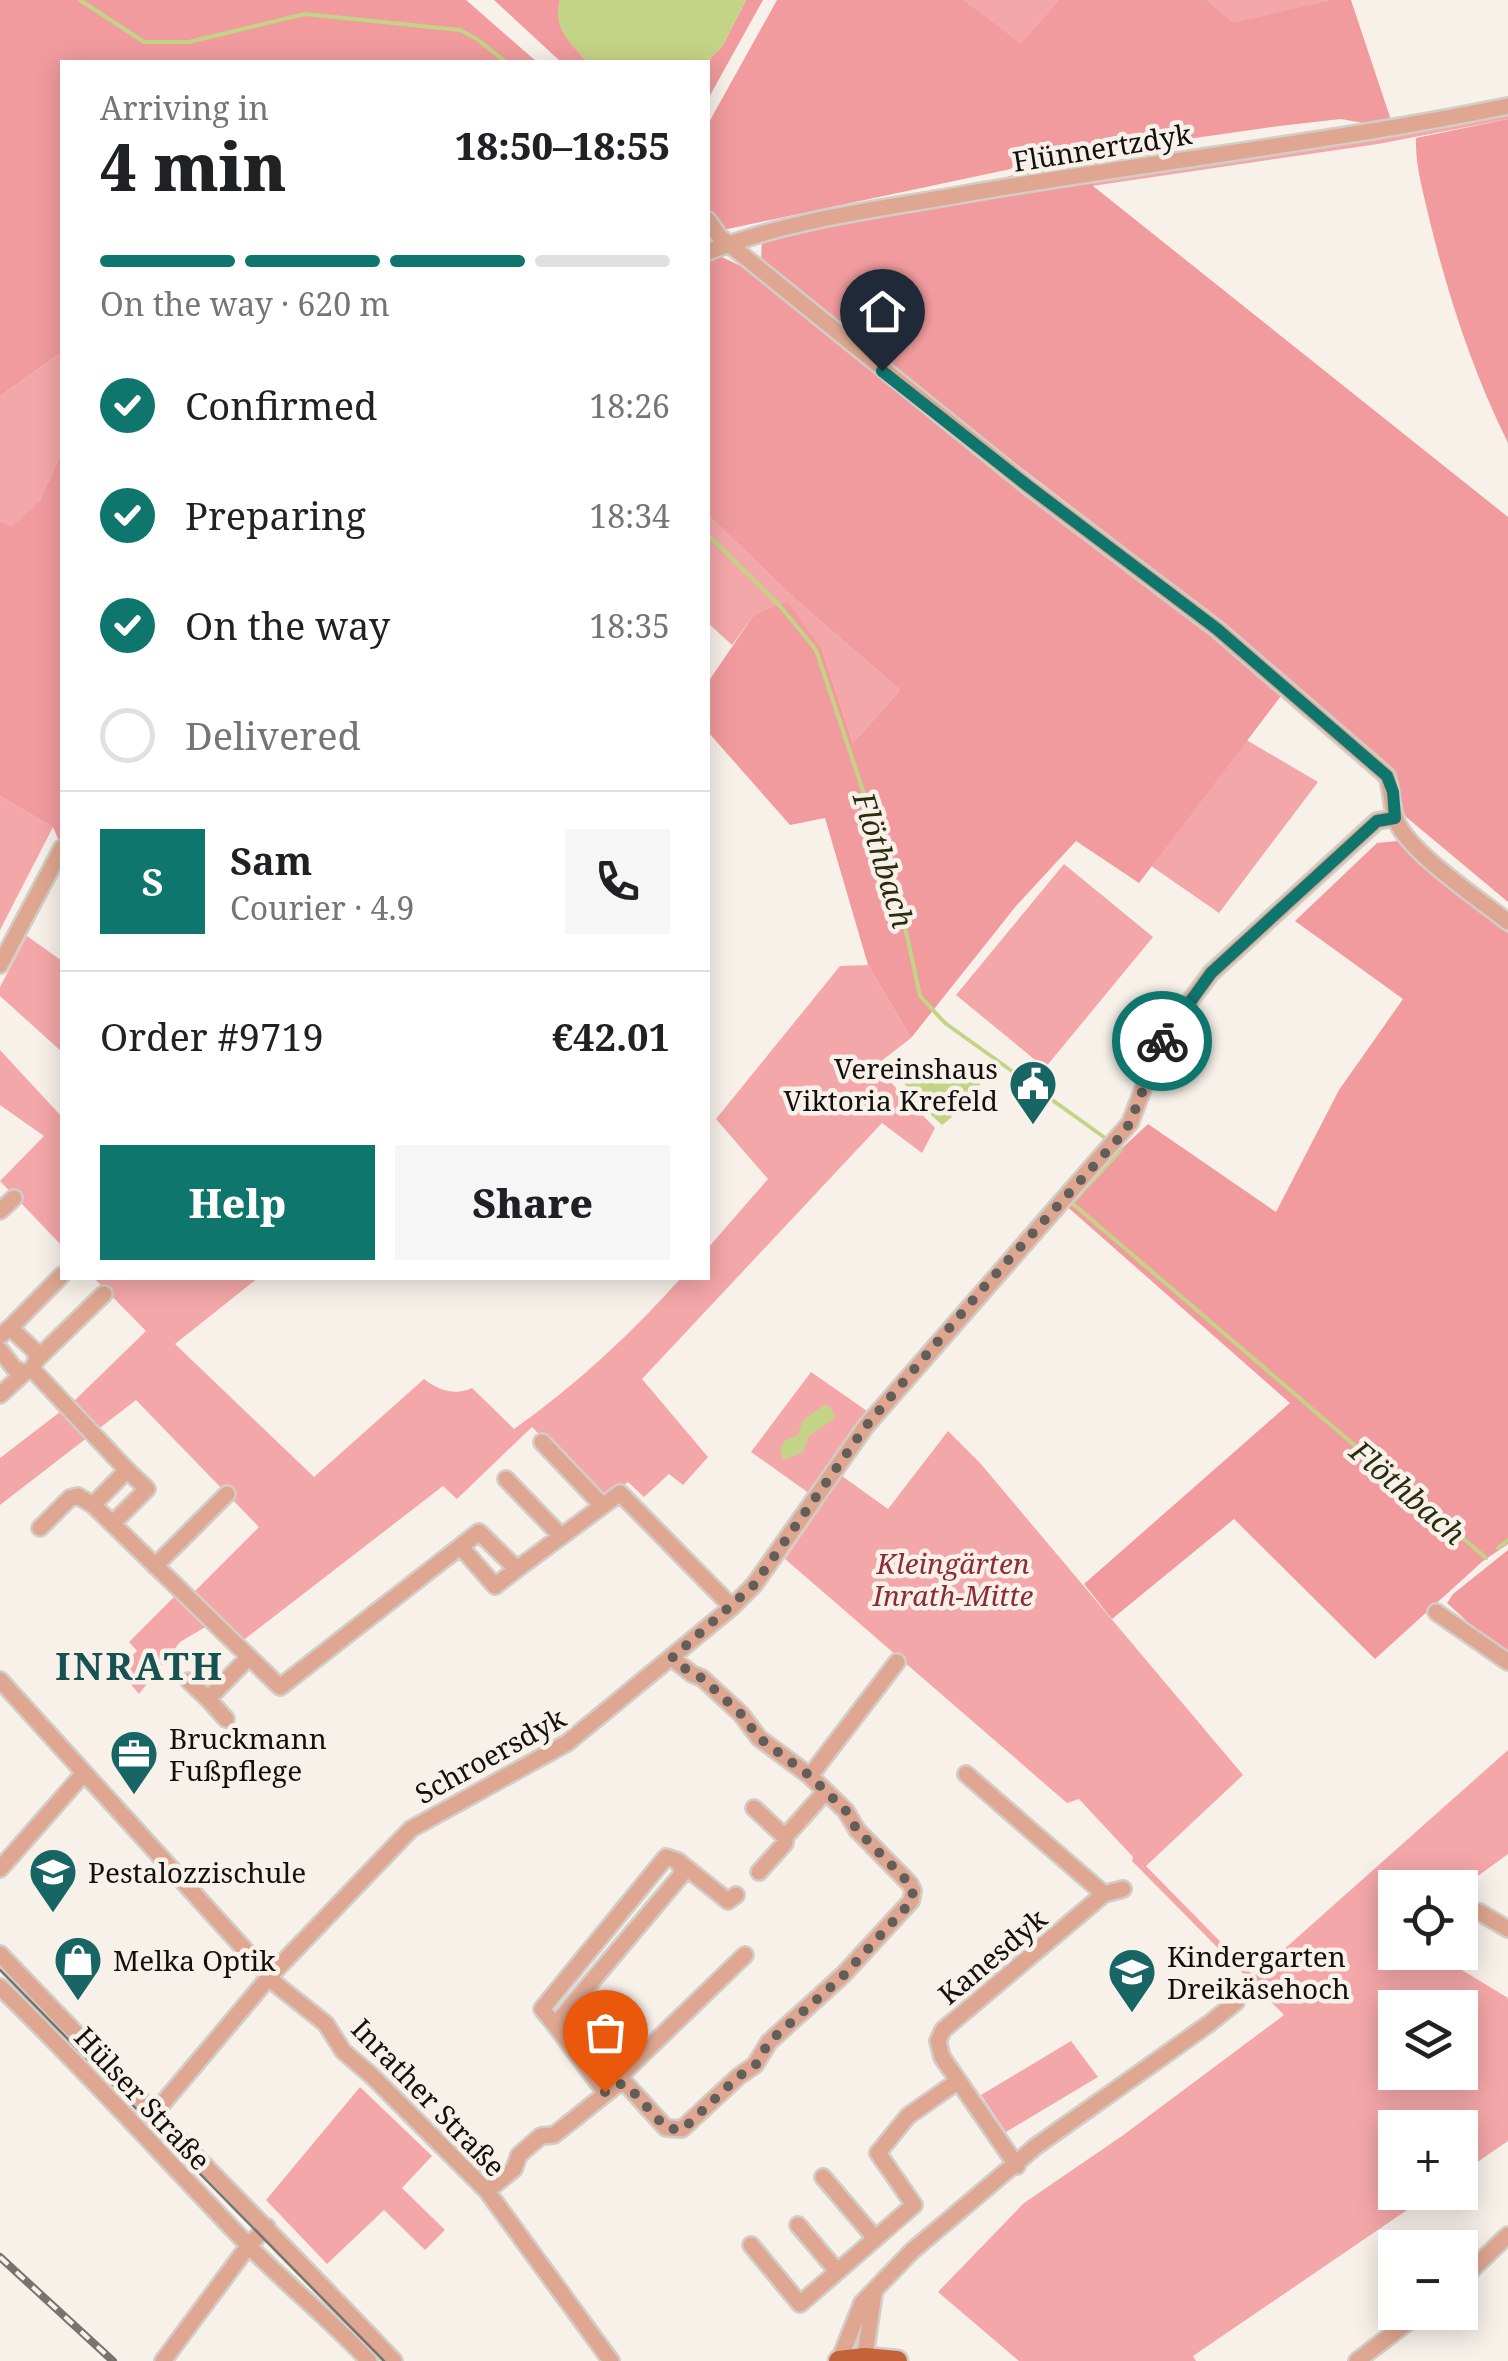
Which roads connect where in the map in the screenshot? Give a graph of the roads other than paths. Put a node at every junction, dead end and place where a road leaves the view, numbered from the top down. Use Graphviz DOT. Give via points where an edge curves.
graph roads {
  1 [pos="1508,106"];
  2 [pos="710,222"];
  3 [pos="728,244"];
  4 [pos="710,251"];
  5 [pos="1395,818"];
  6 [pos="60,852"];
  7 [pos="1508,922"];
  8 [pos="0,965"];
  9 [pos="14,1198"];
  10 [pos="0,1211"];
  11 [pos="60,1278"];
  12 [pos="104,1294"];
  13 [pos="3,1334"];
  14 [pos="0,1350"];
  15 [pos="31,1367"];
  16 [pos="0,1395"];
  17 [pos="542,1442"];
  18 [pos="127,1470"];
  19 [pos="506,1479"];
  20 [pos="227,1494"];
  21 [pos="93,1505"];
  22 [pos="602,1505"];
  23 [pos="112,1524"];
  24 [pos="40,1528"];
  25 [pos="561,1536"];
  26 [pos="461,1548"];
  27 [pos="155,1566"];
  28 [pos="516,1569"];
  29 [pos="732,1607"];
  30 [pos="1436,1612"];
  31 [pos="248,1658"];
  32 [pos="672,1658"];
  33 [pos="896,1662"];
  34 [pos="1508,1662"];
  35 [pos="0,1680"];
  36 [pos="189,1681"];
  37 [pos="208,1699"];
  38 [pos="226,1719"];
  39 [pos="84,1773"];
  40 [pos="966,1774"];
  41 [pos="810,1776"];
  42 [pos="826,1792"];
  43 [pos="754,1808"];
  44 [pos="784,1837"];
  45 [pos="678,1862"];
  46 [pos="0,1870"];
  47 [pos="758,1872"];
  48 [pos="1123,1888"];
  49 [pos="1104,1894"];
  50 [pos="736,1895"];
  51 [pos="1479,1912"];
  52 [pos="1508,1930"];
  53 [pos="601,1934"];
  54 [pos="620,1949"];
  55 [pos="0,1954"];
  56 [pos="745,1956"];
  57 [pos="270,1976"];
  58 [pos="0,1987"];
  59 [pos="1236,2002"];
  60 [pos="555,2025"];
  61 [pos="958,2081"];
  62 [pos="612,2088"];
  63 [pos="153,2114"];
  64 [pos="1017,2166"];
  65 [pos="823,2177"];
  66 [pos="487,2191"];
  67 [pos="798,2225"];
  68 [pos="268,2227"];
  69 [pos="1508,2235"];
  70 [pos="874,2237"];
  71 [pos="249,2245"];
  72 [pos="750,2245"];
  73 [pos="1478,2264"];
  74 [pos="837,2271"];
  75 [pos="875,2290"];
  76 [pos="1397,2330"];
  77 [pos="864,2360"];
  78 [pos="162,2361"];
  79 [pos="369,2361"];
  80 [pos="394,2361"];
  81 [pos="611,2361"];
  82 [pos="839,2361"];
  83 [pos="897,2361"];
  84 [pos="1356,2361"];
  1 -- 3 [label="street, Flünnertzdyk" via="792,224"];
  2 -- 3 [label="street"];
  3 -- 4 [label="street, Flünnertzdyk"];
  3 -- 5 [label="street" via="1232,641 1387,776"];
  5 -- 7 [label="street" via="1407,840"];
  5 -- 29 [label="street, Schroersdyk" via="1377,821 1211,973 1162,1040 1130,1123 866,1426"];
  6 -- 8 [label="street"];
  9 -- 10 [label="street"];
  11 -- 13 [label="street"];
  12 -- 15 [label="street"];
  13 -- 15 [label="street" via="34,1350"];
  14 -- 15 [label="street" via="14,1368"];
  15 -- 16 [label="street"];
  15 -- 18 [label="street"];
  17 -- 22 [label="street"];
  18 -- 21 [label="street"];
  18 -- 23 [label="street" via="147,1489"];
  19 -- 25 [label="street"];
  20 -- 27 [label="street"];
  21 -- 23 [label="street"];
  21 -- 24 [label="street" via="70,1498"];
  22 -- 25 [label="street"];
  22 -- 29 [label="street" via="620,1493"];
  23 -- 27 [label="street"];
  25 -- 28 [label="street"];
  26 -- 28 [label="street" via="478,1532"];
  26 -- 28 [label="street" via="495,1586"];
  26 -- 31 [label="street" via="280,1687"];
  27 -- 31 [label="street"];
  29 -- 32 [label="street, Schroersdyk"];
  30 -- 34 [label="street"];
  31 -- 37 [label="street"];
  32 -- 41 [label="street"];
  32 -- 57 [label="street, Schroersdyk" via="568,1743 410,1829"];
  33 -- 41 [label="street"];
  35 -- 39 [label="street, Inrather Straße"];
  36 -- 37 [label="street"];
  37 -- 38 [label="street"];
  39 -- 46 [label="street"];
  39 -- 57 [label="street, Inrather Straße"];
  40 -- 49 [label="street"];
  41 -- 42 [label="street"];
  42 -- 44 [label="street"];
  42 -- 62 [label="street" via="910,1884 906,1910 769,2042 755,2066 682,2130 666,2128 627,2085"];
  43 -- 44 [label="street"];
  44 -- 47 [label="street"];
  45 -- 50 [label="street" via="728,1902"];
  45 -- 53 [label="street" via="666,1858"];
  45 -- 54 [label="street" via="683,1872"];
  48 -- 49 [label="street, Kanesdyk"];
  49 -- 61 [label="street, Kanesdyk" via="943,2030 942,2057"];
  51 -- 52 [label="street"];
  53 -- 54 [label="street"];
  53 -- 60 [label="street" via="542,2009"];
  54 -- 60 [label="street"];
  55 -- 63 [label="street, Hülser Straße"];
  56 -- 62 [label="street"];
  57 -- 63 [label="street, Hülser Straße"];
  57 -- 66 [label="street, Inrather Straße" via="326,2024 342,2052"];
  58 -- 71 [label="street, Hülser Straße"];
  59 -- 64 [label="street"];
  60 -- 62 [label="street"];
  61 -- 64 [label="street, Kanesdyk"];
  61 -- 70 [label="street" via="908,2116 878,2153 914,2205"];
  62 -- 66 [label="street" via="519,2154 514,2169"];
  63 -- 68 [label="street, Hülser Straße"];
  64 -- 75 [label="street" via="912,2251"];
  65 -- 70 [label="street"];
  66 -- 81 [label="street, Inrather Straße"];
  67 -- 74 [label="street"];
  68 -- 71 [label="street"];
  68 -- 80 [label="street, Hülser Straße"];
  69 -- 73 [label="street"];
  70 -- 74 [label="street"];
  71 -- 78 [label="street"];
  71 -- 79 [label="street, Hülser Straße"];
  72 -- 74 [label="street" via="800,2304"];
  75 -- 77 [label="street"];
  75 -- 82 [label="street" via="862,2303"];
  76 -- 84 [label="street"];
  77 -- 82 [label="main road"];
  77 -- 83 [label="main road"];
}
